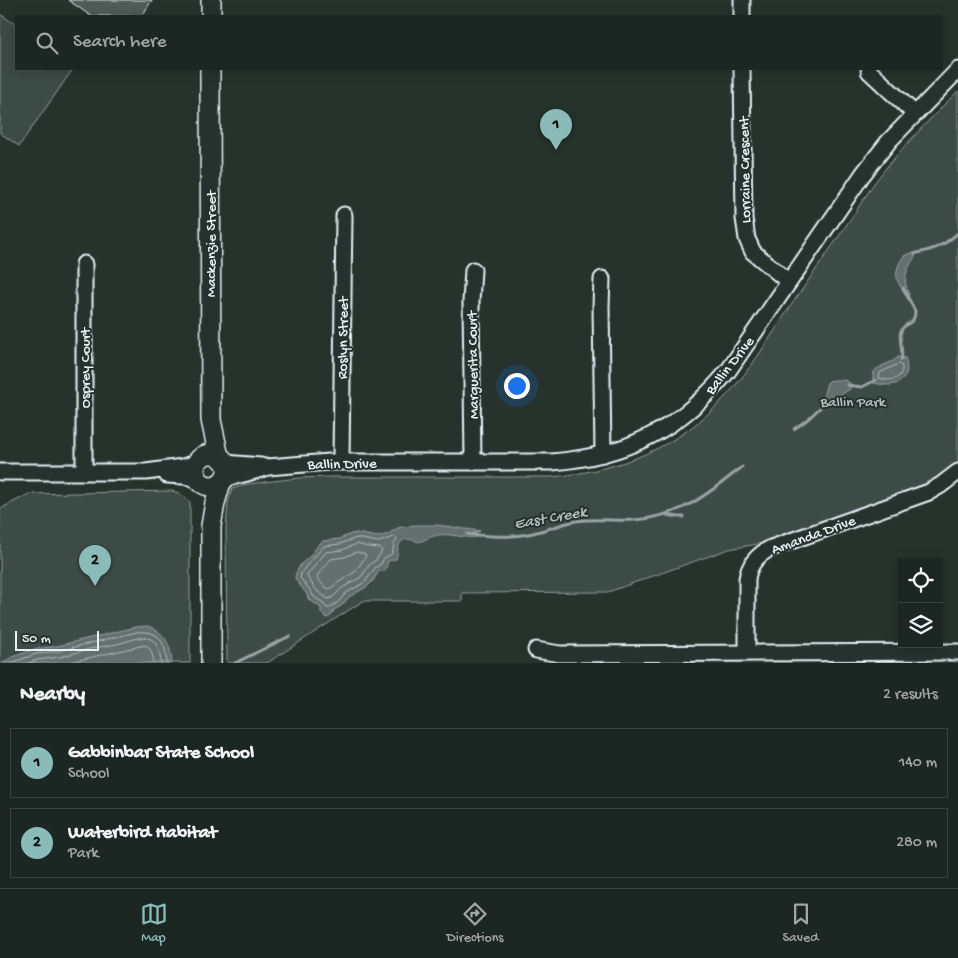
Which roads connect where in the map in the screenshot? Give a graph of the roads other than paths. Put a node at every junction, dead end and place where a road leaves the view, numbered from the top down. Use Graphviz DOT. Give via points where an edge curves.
graph roads {
  1 [pos="211,0"];
  2 [pos="742,0"];
  3 [pos="211,15"];
  4 [pos="742,15"];
  5 [pos="210,70"];
  6 [pos="742,70"];
  7 [pos="958,70"];
  8 [pos="869,71"];
  9 [pos="915,114"];
  10 [pos="344,215"];
  11 [pos="84,264"];
  12 [pos="473,270"];
  13 [pos="602,279"];
  14 [pos="790,282"];
  15 [pos="603,454"];
  16 [pos="341,461"];
  17 [pos="473,461"];
  18 [pos="212,470"];
  19 [pos="0,472"];
  20 [pos="84,472"];
  21 [pos="956,476"];
  22 [pos="536,650"];
  23 [pos="747,652"];
  24 [pos="958,652"];
  25 [pos="928,658"];
  26 [pos="211,663"];
  1 -- 3 [label="main road"];
  2 -- 4 [label="street"];
  5 -- 18 [label="main road, Mackenzie Street"];
  6 -- 14 [label="street, Lorraine Crescent" via="747,239 753,252"];
  7 -- 9 [label="street, Ballin Drive"];
  8 -- 9 [label="street"];
  9 -- 14 [label="street, Ballin Drive" via="863,174"];
  10 -- 16 [label="street, Roslyn Street"];
  11 -- 20 [label="street, Osprey Court"];
  12 -- 17 [label="street, Marguerita Court"];
  13 -- 15 [label="street"];
  14 -- 15 [label="street, Ballin Drive" via="728,372 704,398 660,431"];
  15 -- 17 [label="street, Ballin Drive" via="552,462"];
  16 -- 17 [label="street, Ballin Drive"];
  16 -- 18 [label="street, Ballin Drive"];
  18 -- 20 [label="street, Ballin Drive" via="183,476 146,472"];
  18 -- 26 [label="main road, Mackenzie Street" via="215,503 211,526"];
  19 -- 20 [label="street, Ballin Drive"];
  21 -- 23 [label="street, Amanda Drive" via="929,492 760,554 752,563 747,579"];
  22 -- 23 [label="street" via="560,654"];
  23 -- 25 [label="street"];
  24 -- 25 [label="street"];
}
